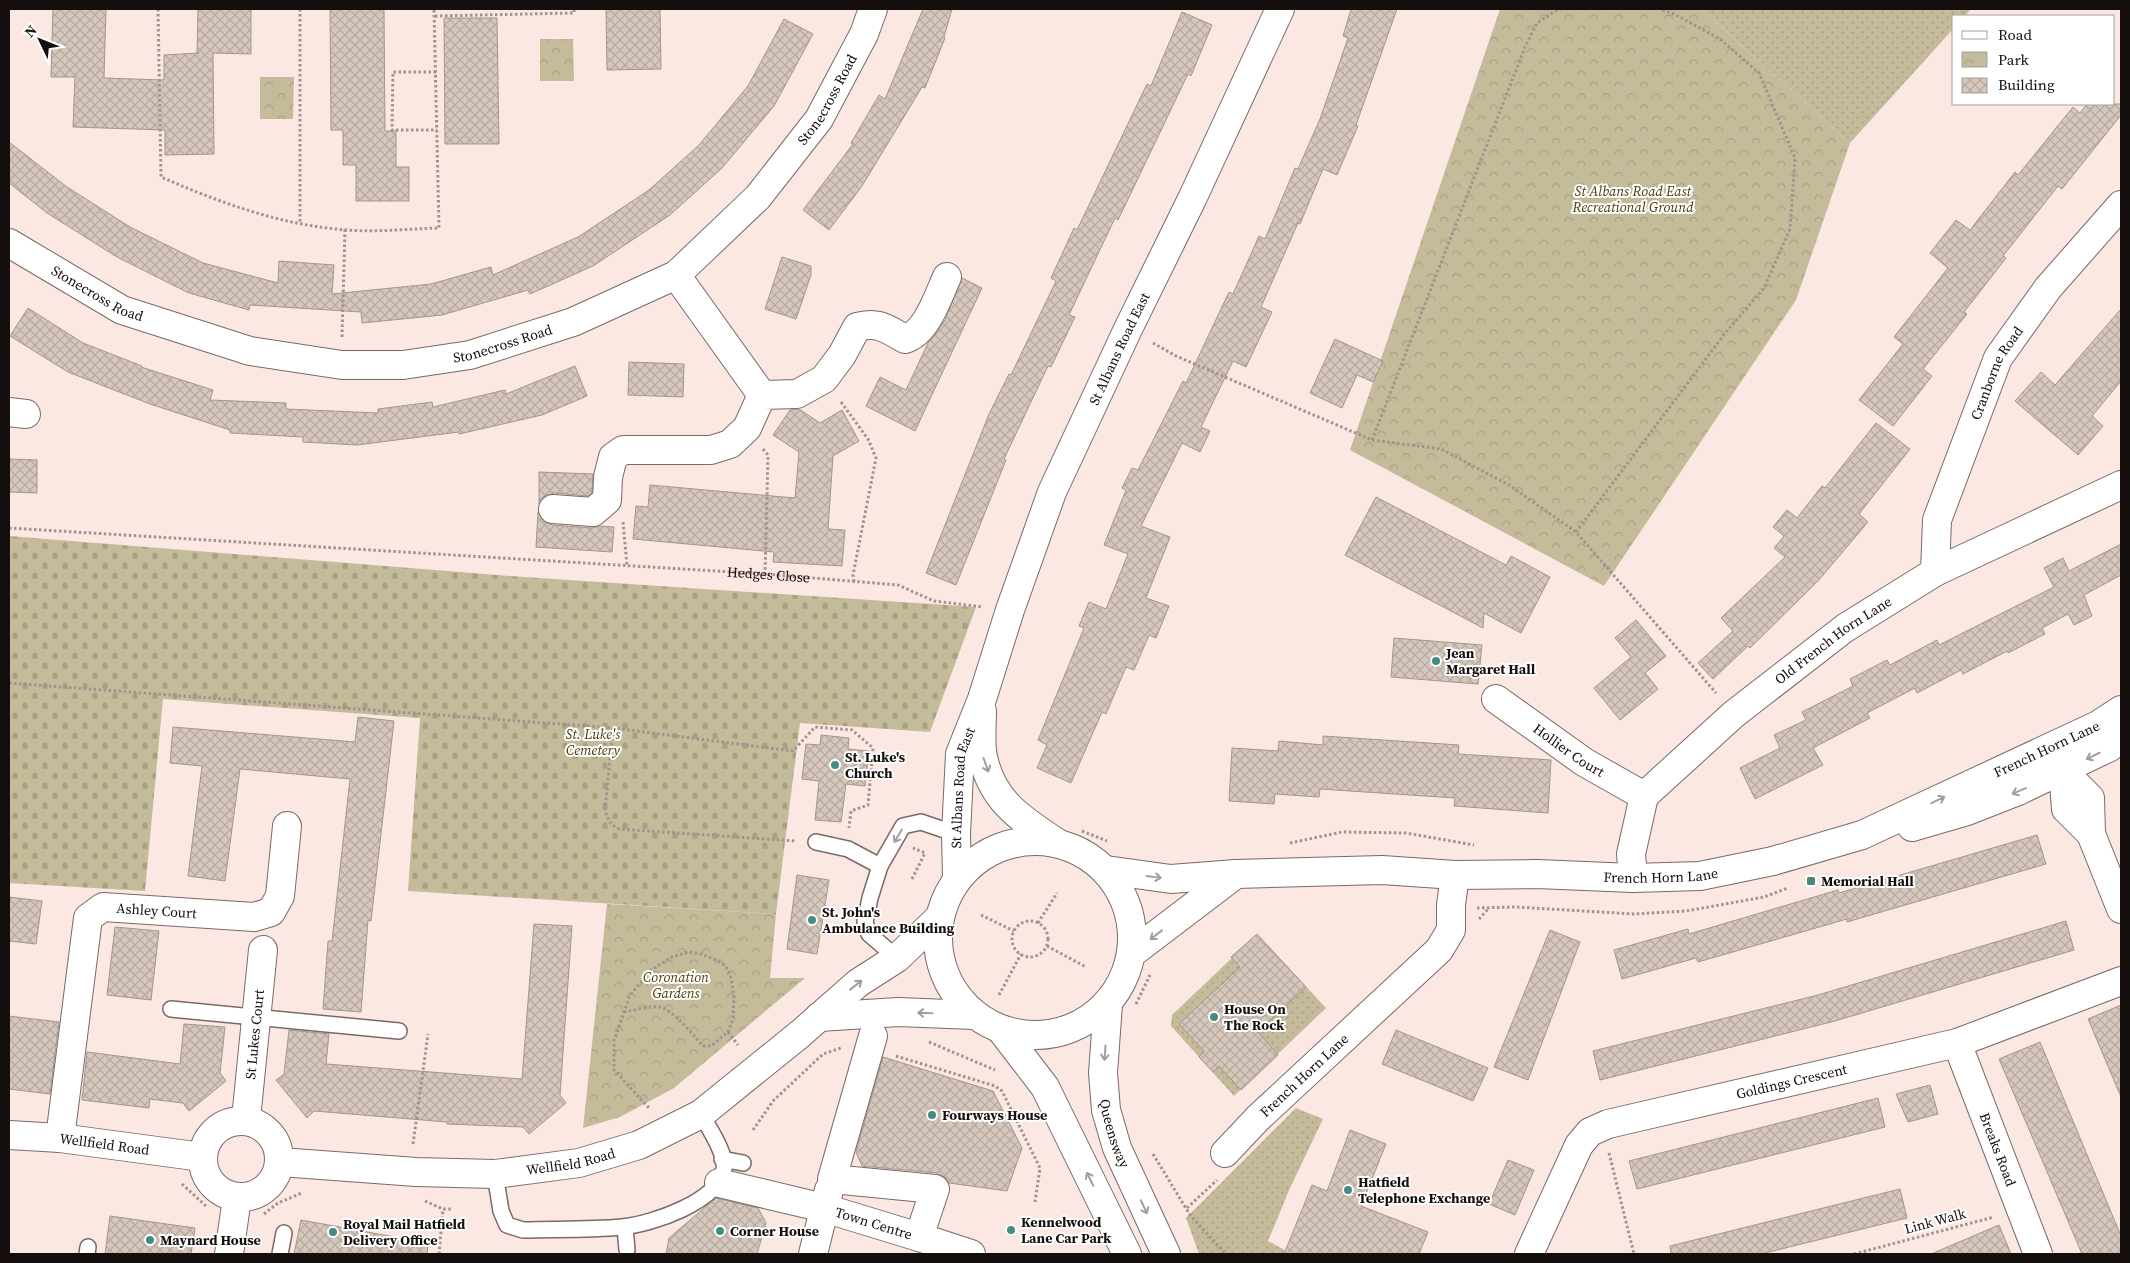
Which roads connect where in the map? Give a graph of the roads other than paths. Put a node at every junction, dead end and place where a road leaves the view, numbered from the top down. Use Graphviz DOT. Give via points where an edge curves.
graph roads {
  1 [pos="873,9"];
  2 [pos="1280,9"];
  3 [pos="2121,205"];
  4 [pos="9,243"];
  5 [pos="676,275"];
  6 [pos="947,277"];
  7 [pos="762,395"];
  8 [pos="2121,484"];
  9 [pos="553,509"];
  10 [pos="1935,572"];
  11 [pos="1496,699"];
  12 [pos="982,700"];
  13 [pos="2121,710"];
  14 [pos="2121,738"];
  15 [pos="2058,759"];
  16 [pos="1644,796"];
  17 [pos="287,826"];
  18 [pos="956,834"];
  19 [pos="816,842"];
  20 [pos="1056,842"];
  21 [pos="880,866"];
  22 [pos="1106,870"];
  23 [pos="1236,874"];
  24 [pos="1455,875"];
  25 [pos="957,878"];
  26 [pos="1633,878"];
  27 [pos="2121,909"];
  28 [pos="939,918"];
  29 [pos="263,950"];
  30 [pos="898,958"];
  31 [pos="1142,962"];
  32 [pos="2121,981"];
  33 [pos="1108,1004"];
  34 [pos="171,1009"];
  35 [pos="974,1015"];
  36 [pos="258,1017"];
  37 [pos="819,1017"];
  38 [pos="399,1031"];
  39 [pos="1002,1031"];
  40 [pos="871,1042"];
  41 [pos="1957,1043"];
  42 [pos="701,1114"];
  43 [pos="246,1119"];
  44 [pos="9,1135"];
  45 [pos="60,1138"];
  46 [pos="1224,1153"];
  47 [pos="202,1157"];
  48 [pos="280,1162"];
  49 [pos="743,1163"];
  50 [pos="721,1171"];
  51 [pos="495,1174"];
  52 [pos="832,1179"];
  53 [pos="237,1198"];
  54 [pos="824,1208"];
  55 [pos="624,1227"];
  56 [pos="284,1233"];
  57 [pos="919,1237"];
  58 [pos="627,1250"];
  59 [pos="229,1254"];
  60 [pos="280,1254"];
  61 [pos="813,1254"];
  62 [pos="970,1254"];
  63 [pos="1127,1254"];
  64 [pos="1166,1254"];
  65 [pos="1529,1254"];
  66 [pos="2038,1254"];
  1 -- 5 [label="street, Stonecross Road" via="864,34 819,119 758,198"];
  2 -- 12 [label="street, St Albans Road East" via="1052,492"];
  3 -- 10 [label="street, Cranborne Road" via="2048,288 1998,358 1937,520"];
  4 -- 5 [label="street, Stonecross Road" via="122,310 250,351 342,365 403,365 470,355 573,322"];
  5 -- 7 [label="street"];
  6 -- 7 [label="street" via="923,327 913,337 905,338 880,325 857,327 824,379 797,394"];
  7 -- 9 [label="street" via="747,428 730,444 712,450 623,450 613,457 607,500 593,512"];
  8 -- 10 [label="street, Old French Horn Lane"];
  10 -- 16 [label="street, Old French Horn Lane" via="1845,628 1734,714"];
  11 -- 16 [label="street, Hollier Court" via="1584,762"];
  12 -- 18 [label="street, St Albans Road East" via="960,754"];
  12 -- 20 [label="street, St Albans Road East, one-way" via="982,756 996,793 1022,820"];
  13 -- 15 [label="street, French Horn Lane"];
  14 -- 15 [label="street, French Horn Lane, one-way" via="2110,747"];
  15 -- 26 [label="street, French Horn Lane" via="1862,835 1773,861 1700,876"];
  15 -- 27 [label="street" via="2090,798 2091,834"];
  16 -- 26 [label="street" via="1631,854"];
  17 -- 45 [label="street, Ashley Court" via="280,896 271,912 254,917 103,907 88,918"];
  18 -- 21 [label="lane, one-way" via="921,822 903,826"];
  18 -- 25 [label="street, St Albans Road East"];
  19 -- 21 [label="lane" via="848,849"];
  20 -- 22 [label="street" via="1087,855"];
  20 -- 25 [label="street" via="1038,840 1004,845 983,855"];
  21 -- 30 [label="lane" via="865,922 869,934"];
  22 -- 23 [label="street, French Horn Lane, one-way" via="1170,879"];
  22 -- 31 [label="street" via="1128,904"];
  23 -- 24 [label="street, French Horn Lane" via="1382,870"];
  23 -- 31 [label="street, one-way"];
  24 -- 26 [label="street, French Horn Lane"];
  24 -- 46 [label="street, French Horn Lane" via="1451,930 1439,950"];
  25 -- 28 [label="street"];
  28 -- 30 [label="street, Wellfield Road"];
  28 -- 35 [label="street" via="937,947 946,980"];
  29 -- 36 [label="street, St Lukes Court"];
  37 -- 30 [label="street, Wellfield Road, one-way" via="858,983"];
  31 -- 33 [label="street"];
  32 -- 41 [label="street, Goldings Crescent"];
  33 -- 39 [label="street" via="1081,1025 1056,1034 1022,1036"];
  33 -- 64 [label="street, Queensway, one-way" via="1103,1073 1106,1110 1117,1148"];
  34 -- 36 [label="lane"];
  35 -- 37 [label="street, one-way" via="898,1012"];
  35 -- 39 [label="street"];
  36 -- 38 [label="lane"];
  36 -- 43 [label="street, St Lukes Court"];
  37 -- 42 [label="street, Wellfield Road"];
  63 -- 39 [label="street, one-way" via="1045,1087"];
  40 -- 52 [label="street, Town Centre"];
  41 -- 65 [label="street, Goldings Crescent" via="1608,1124 1590,1132 1579,1145"];
  41 -- 66 [label="street, Breaks Road"];
  42 -- 50 [label="lane" via="719,1147"];
  42 -- 51 [label="street, Wellfield Road" via="639,1145 588,1160"];
  43 -- 47 [label="street" via="229,1121 209,1136"];
  43 -- 48 [label="street" via="264,1126 279,1146"];
  44 -- 45 [label="street, Wellfield Road"];
  45 -- 47 [label="street, Wellfield Road"];
  47 -- 53 [label="street" via="206,1177 218,1191"];
  48 -- 51 [label="street, Wellfield Road"];
  48 -- 53 [label="street" via="274,1181 258,1195"];
  49 -- 50 [label="lane"];
  50 -- 54 [label="street, Town Centre"];
  50 -- 55 [label="lane" via="700,1201"];
  51 -- 55 [label="lane" via="507,1225 523,1230"];
  52 -- 54 [label="street, Town Centre"];
  52 -- 57 [label="street, Town Centre" via="934,1189"];
  53 -- 59 [label="street"];
  54 -- 57 [label="street, Town Centre"];
  54 -- 61 [label="street, Town Centre"];
  55 -- 58 [label="lane"];
  56 -- 60 [label="lane"];
  57 -- 62 [label="street"];
}
